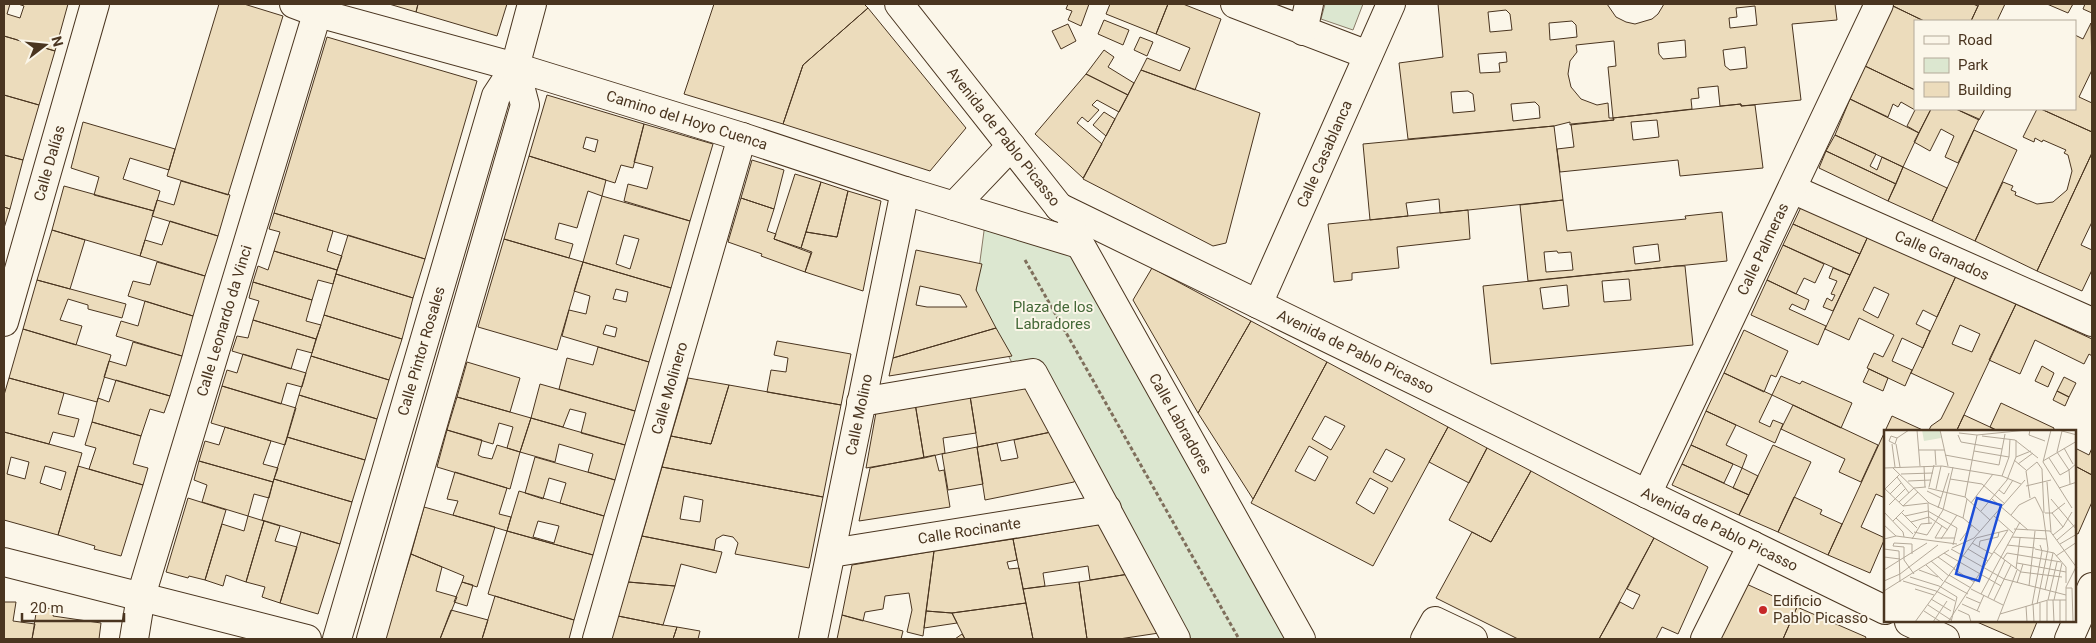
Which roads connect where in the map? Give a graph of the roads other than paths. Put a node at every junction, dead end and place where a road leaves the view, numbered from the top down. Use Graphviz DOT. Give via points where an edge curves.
graph roads {
  1 [pos="95,4"];
  2 [pos="532,4"];
  3 [pos="899,4"];
  4 [pos="1235,4"];
  5 [pos="1310,4"];
  6 [pos="1390,4"];
  7 [pos="1879,4"];
  8 [pos="311,7"];
  9 [pos="1303,31"];
  10 [pos="1368,55"];
  11 [pos="515,67"];
  12 [pos="742,136"];
  13 [pos="1011,146"];
  14 [pos="1792,189"];
  15 [pos="905,191"];
  16 [pos="954,206"];
  17 [pos="1059,207"];
  18 [pos="1079,244"];
  19 [pos="1258,304"];
  20 [pos="4,322"];
  21 [pos="2092,322"];
  22 [pos="861,402"];
  23 [pos="1647,494"];
  24 [pos="1107,509"];
  25 [pos="1752,545"];
  26 [pos="831,553"];
  27 [pos="4,562"];
  28 [pos="2092,587"];
  29 [pos="140,596"];
  30 [pos="1884,610"];
  31 [pos="1911,623"];
  32 [pos="134,639"];
  33 [pos="307,639"];
  34 [pos="337,639"];
  35 [pos="371,639"];
  36 [pos="597,639"];
  37 [pos="813,639"];
  38 [pos="1176,639"];
  39 [pos="1301,639"];
  40 [pos="1426,639"];
  41 [pos="1473,639"];
  42 [pos="1705,639"];
  43 [pos="1945,639"];
  44 [pos="2069,639"];
  1 -- 20 [label="street, Calle Dalías"];
  2 -- 11 [label="street, Calle Pintor Rosales"];
  3 -- 13 [label="street, Avenida de Pablo Picasso"];
  4 -- 9 [label="street"];
  5 -- 9 [label="street"];
  6 -- 10 [label="street, Calle Casablanca"];
  7 -- 14 [label="street, Calle Palmeras"];
  8 -- 11 [label="street, Camino del Hoyo Cuenca"];
  8 -- 29 [label="street, Calle Leonardo da Vinci"];
  9 -- 10 [label="street"];
  10 -- 19 [label="street, Calle Casablanca"];
  11 -- 12 [label="street, Camino del Hoyo Cuenca"];
  11 -- 34 [label="street, Calle Pintor Rosales" via="496,96"];
  11 -- 35 [label="street, Calle Pintor Rosales" via="525,105"];
  12 -- 15 [label="street, Camino del Hoyo Cuenca"];
  12 -- 36 [label="street, Calle Molinero"];
  13 -- 16 [label="street"];
  13 -- 17 [label="street, Avenida de Pablo Picasso"];
  14 -- 21 [label="street, Calle Granados"];
  14 -- 23 [label="street, Calle Palmeras"];
  15 -- 16 [label="street, Camino del Hoyo Cuenca"];
  15 -- 22 [label="street, Calle Molino"];
  16 -- 18 [label="street, Camino del Hoyo Cuenca"];
  17 -- 18 [label="street, Calle Labradores"];
  17 -- 19 [label="street, Avenida de Pablo Picasso"];
  18 -- 39 [label="street, Calle Labradores"];
  19 -- 23 [label="street, Avenida de Pablo Picasso"];
  22 -- 24 [label="street" via="1033,372"];
  22 -- 26 [label="street, Calle Molino"];
  23 -- 25 [label="street, Avenida de Pablo Picasso"];
  24 -- 26 [label="street, Calle Rocinante"];
  24 -- 38 [label="street"];
  25 -- 30 [label="street, Avenida de Pablo Picasso"];
  25 -- 42 [label="street"];
  26 -- 37 [label="street, Calle Molino"];
  27 -- 29 [label="street"];
  28 -- 44 [label="street"];
  29 -- 32 [label="street, Calle Leonardo da Vinci"];
  29 -- 33 [label="street"];
  31 -- 43 [label="street"];
  40 -- 41 [label="street" via="1435,621"];
}
